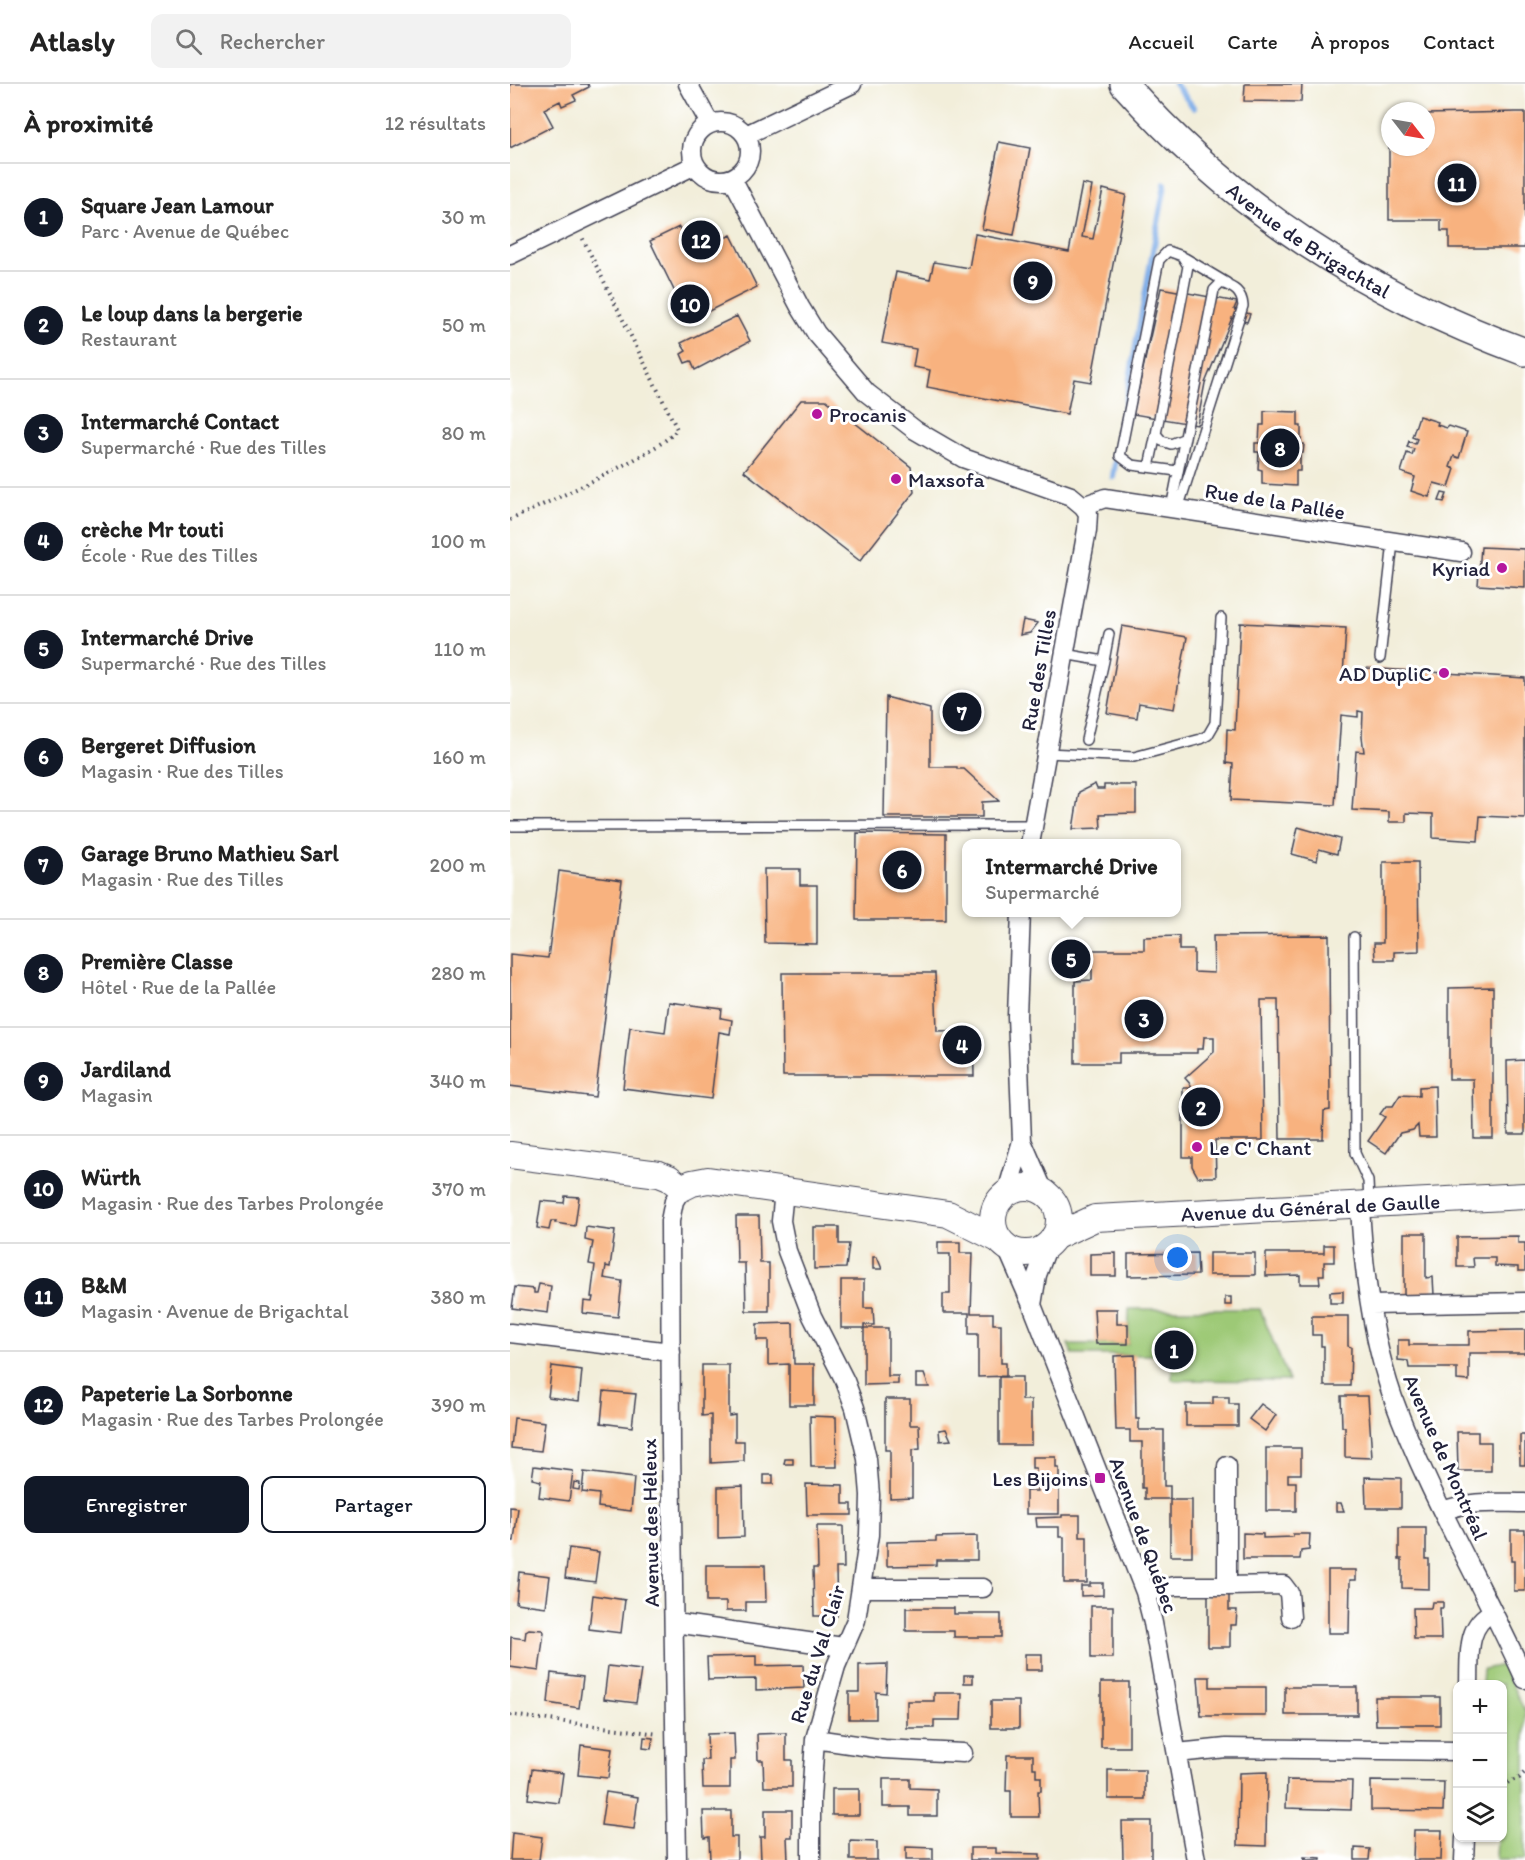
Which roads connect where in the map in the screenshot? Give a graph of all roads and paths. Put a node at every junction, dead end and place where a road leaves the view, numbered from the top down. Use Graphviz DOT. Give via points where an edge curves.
graph roads {
  1 [pos="688,84"];
  2 [pos="852,84"];
  3 [pos="1124,84"];
  4 [pos="710,124"];
  5 [pos="746,135"];
  6 [pos="695,165"];
  7 [pos="732,178"];
  8 [pos="575,223"];
  9 [pos="510,255"];
  10 [pos="1182,256"];
  11 [pos="1232,286"];
  12 [pos="1525,352"];
  13 [pos="1156,434"];
  14 [pos="1183,439"];
  15 [pos="1149,467"];
  16 [pos="1177,471"];
  17 [pos="1083,506"];
  18 [pos="1174,509"];
  19 [pos="510,520"];
  20 [pos="1393,542"];
  21 [pos="1461,552"];
  22 [pos="1221,618"];
  23 [pos="1109,634"];
  24 [pos="1064,654"];
  25 [pos="1380,658"];
  26 [pos="1104,661"];
  27 [pos="1086,740"];
  28 [pos="1046,753"];
  29 [pos="1034,825"];
  30 [pos="510,826"];
  31 [pos="1031,839"];
  32 [pos="1021,917"];
  33 [pos="1354,937"];
  34 [pos="1022,1141"];
  35 [pos="510,1155"];
  36 [pos="682,1188"];
  37 [pos="784,1191"];
  38 [pos="1525,1196"];
  39 [pos="1002,1197"];
  40 [pos="1049,1197"];
  41 [pos="1364,1205"];
  42 [pos="948,1214"];
  43 [pos="1095,1218"];
  44 [pos="1051,1241"];
  45 [pos="1002,1243"];
  46 [pos="1525,1302"];
  47 [pos="1032,1305"];
  48 [pos="1371,1305"];
  49 [pos="510,1333"];
  50 [pos="671,1352"];
  51 [pos="1227,1466"];
  52 [pos="1525,1503"];
  53 [pos="1443,1511"];
  54 [pos="1227,1586"];
  55 [pos="862,1588"];
  56 [pos="983,1588"];
  57 [pos="1145,1592"];
  58 [pos="1493,1612"];
  59 [pos="1291,1617"];
  60 [pos="675,1623"];
  61 [pos="843,1647"];
  62 [pos="1525,1679"];
  63 [pos="1469,1680"];
  64 [pos="510,1715"];
  65 [pos="676,1736"];
  66 [pos="815,1739"];
  67 [pos="1453,1751"];
  68 [pos="963,1753"];
  69 [pos="1177,1753"];
  70 [pos="1525,1773"];
  71 [pos="1507,1783"];
  72 [pos="1465,1842"];
  73 [pos="677,1860"];
  74 [pos="812,1860"];
  75 [pos="1196,1860"];
  76 [pos="1464,1860"];
  1 -- 4 [label="street"];
  2 -- 5 [label="street"];
  3 -- 12 [label="main road, Avenue de Brigachtal" via="1212,172 1340,266 1470,332"];
  4 -- 5 [label="street" via="730,123"];
  4 -- 6 [label="street" via="695,137"];
  5 -- 7 [label="street" via="749,160"];
  6 -- 7 [label="street" via="707,177 723,181"];
  6 -- 8 [label="street"];
  7 -- 17 [label="street" via="816,333 867,393 915,430 963,458 1060,492"];
  8 -- 9 [label="street"];
  8 -- 19 [label="path" via="677,429 637,458"];
  10 -- 11 [label="lane"];
  10 -- 13 [label="lane" via="1188,266 1186,281"];
  10 -- 15 [label="lane" via="1168,251 1159,260 1120,456 1132,465"];
  11 -- 14 [label="lane" via="1221,283 1214,290"];
  11 -- 18 [label="lane" via="1242,297 1243,306"];
  13 -- 14 [label="lane" via="1161,441 1171,444"];
  13 -- 15 [label="lane"];
  14 -- 16 [label="lane"];
  15 -- 16 [label="lane"];
  16 -- 18 [label="lane"];
  17 -- 18 [label="street, Rue de la Pallée" via="1105,498"];
  17 -- 24 [label="street, Rue des Tilles" via="1089,519"];
  18 -- 20 [label="street, Rue de la Pallée"];
  20 -- 21 [label="street, Rue de la Pallée"];
  20 -- 25 [label="lane"];
  22 -- 28 [label="lane" via="1215,723 1208,735 1134,757"];
  23 -- 26 [label="lane"];
  24 -- 26 [label="lane"];
  24 -- 28 [label="street, Rue des Tilles"];
  26 -- 27 [label="lane"];
  28 -- 29 [label="street, Rue des Tilles"];
  29 -- 30 [label="lane"];
  29 -- 31 [label="street, Rue des Tilles"];
  32 -- 34 [label="street" via="1017,1016"];
  33 -- 41 [label="lane" via="1355,1153 1368,1182"];
  34 -- 39 [label="street"];
  34 -- 40 [label="street"];
  35 -- 36 [label="street" via="659,1174"];
  36 -- 37 [label="street" via="708,1180"];
  36 -- 50 [label="street, Avenue des Héleux" via="674,1201 670,1221"];
  37 -- 42 [label="street"];
  37 -- 55 [label="street, Rue du Val Clair" via="781,1221 787,1251 812,1317 845,1381 864,1442 870,1512"];
  38 -- 41 [label="street, Avenue du Général de Gaulle"];
  39 -- 40 [label="street" via="1029,1186"];
  39 -- 42 [label="street"];
  39 -- 45 [label="street" via="992,1218 993,1230"];
  40 -- 43 [label="street, Avenue du Général de Gaulle"];
  40 -- 44 [label="street" via="1059,1219"];
  41 -- 43 [label="street, Avenue du Général de Gaulle"];
  41 -- 48 [label="street, Avenue de Montréal" via="1360,1226"];
  42 -- 45 [label="street"];
  43 -- 44 [label="street, Avenue du Général de Gaulle"];
  44 -- 45 [label="street" via="1033,1253 1023,1253"];
  44 -- 47 [label="street" via="1037,1275"];
  45 -- 47 [label="street, Avenue de Québec"];
  46 -- 48 [label="street"];
  47 -- 57 [label="street, Avenue de Québec"];
  48 -- 53 [label="street, Avenue de Montréal" via="1393,1398"];
  49 -- 50 [label="street"];
  50 -- 60 [label="street, Avenue des Héleux"];
  51 -- 54 [label="street"];
  52 -- 53 [label="street" via="1472,1503"];
  53 -- 58 [label="street, Avenue de Montréal"];
  54 -- 57 [label="street" via="1175,1586"];
  54 -- 59 [label="street" via="1283,1585 1289,1593"];
  55 -- 56 [label="street"];
  55 -- 61 [label="street, Rue du Val Clair" via="856,1620"];
  57 -- 69 [label="street, Avenue de Québec"];
  58 -- 62 [label="street, Avenue de Montréal"];
  58 -- 63 [label="street" via="1475,1628"];
  60 -- 61 [label="street"];
  60 -- 65 [label="street, Avenue des Héleux"];
  61 -- 66 [label="street, Rue du Val Clair"];
  64 -- 65 [label="path"];
  65 -- 73 [label="street, Avenue des Héleux"];
  66 -- 68 [label="street" via="884,1749"];
  66 -- 74 [label="street, Rue du Val Clair"];
  67 -- 69 [label="street" via="1226,1748"];
  69 -- 75 [label="street, Avenue de Québec"];
  70 -- 71 [label="path"];
  72 -- 76 [label="street"];
}
